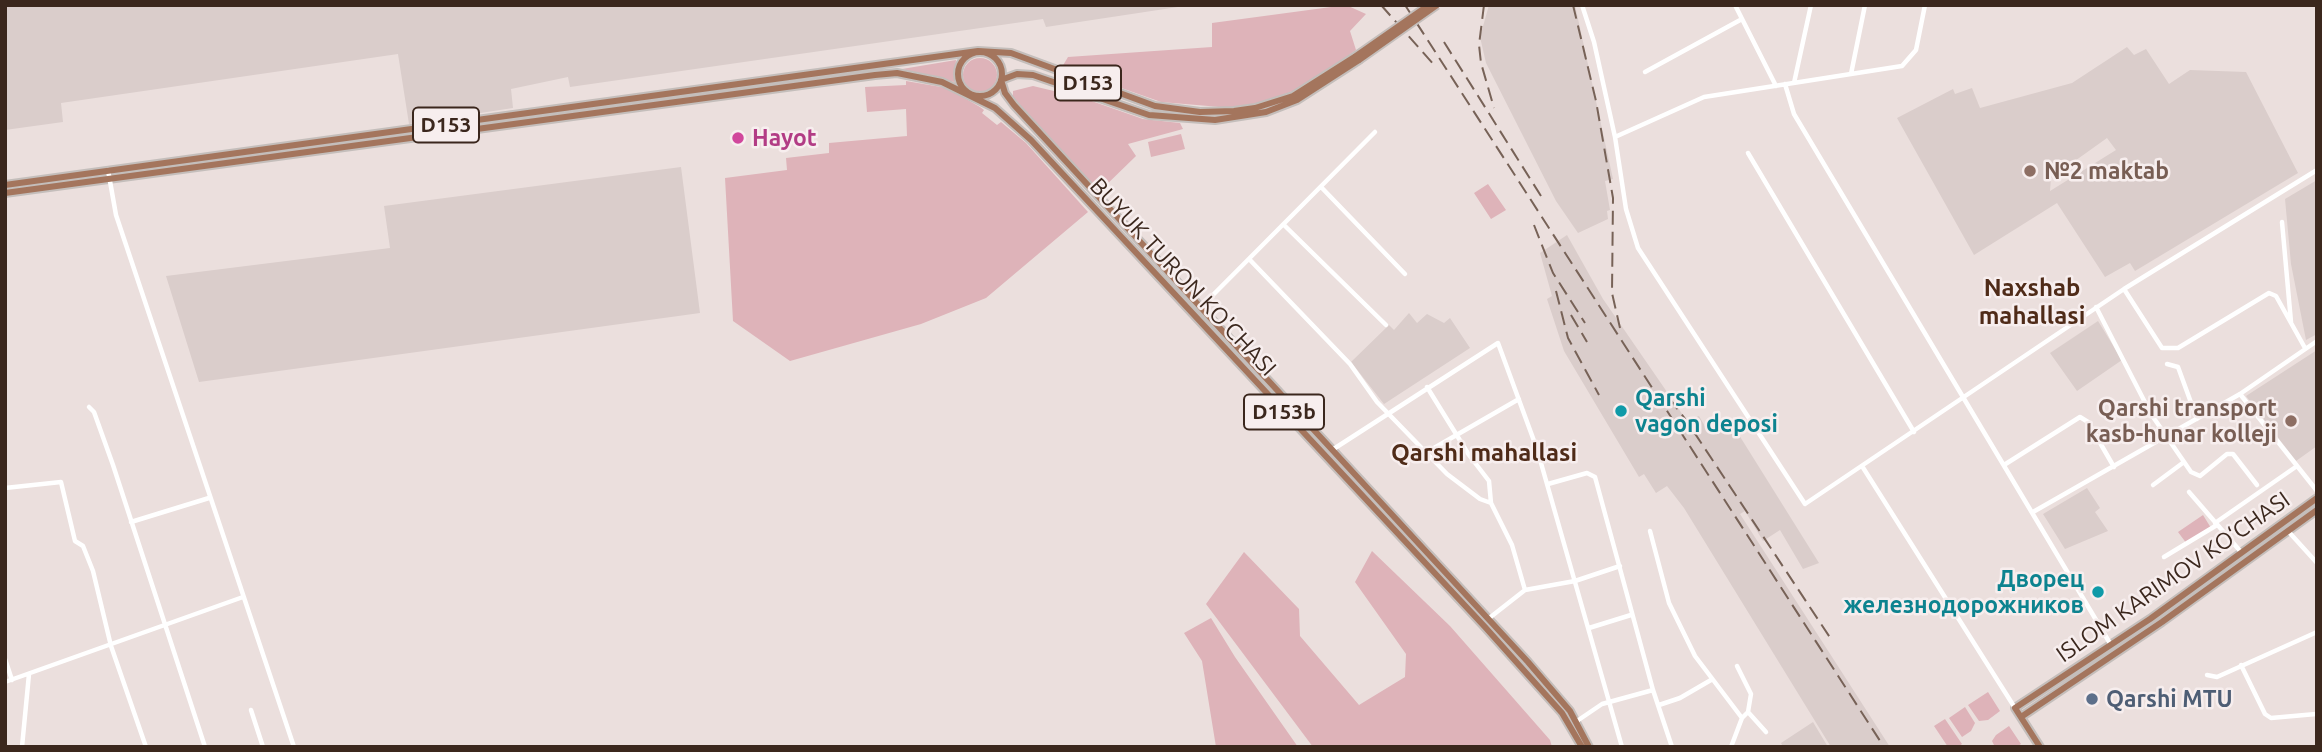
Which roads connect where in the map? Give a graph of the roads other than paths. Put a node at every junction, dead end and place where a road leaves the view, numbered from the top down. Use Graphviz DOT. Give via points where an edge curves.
graph roads {
  1 [pos="1429,5"];
  2 [pos="1437,5"];
  3 [pos="1583,5"];
  4 [pos="1735,5"];
  5 [pos="1811,5"];
  6 [pos="1865,5"];
  7 [pos="1925,5"];
  8 [pos="1742,19"];
  9 [pos="978,51"];
  10 [pos="1358,58"];
  11 [pos="1645,72"];
  12 [pos="1851,74"];
  13 [pos="1001,80"];
  14 [pos="1794,83"];
  15 [pos="1785,84"];
  16 [pos="1776,86"];
  17 [pos="970,94"];
  18 [pos="1376,132"];
  19 [pos="1615,137"];
  20 [pos="1748,153"];
  21 [pos="108,170"];
  22 [pos="2317,170"];
  23 [pos="108,179"];
  24 [pos="5,185"];
  25 [pos="1322,188"];
  26 [pos="5,193"];
  27 [pos="2282,222"];
  28 [pos="1284,225"];
  29 [pos="1250,260"];
  30 [pos="1405,274"];
  31 [pos="2123,289"];
  32 [pos="1201,307"];
  33 [pos="2096,307"];
  34 [pos="2291,324"];
  35 [pos="1386,325"];
  36 [pos="2317,341"];
  37 [pos="2305,348"];
  38 [pos="2167,364"];
  39 [pos="1427,387"];
  40 [pos="2240,394"];
  41 [pos="1519,399"];
  42 [pos="1964,399"];
  43 [pos="89,407"];
  44 [pos="1388,412"];
  45 [pos="2197,419"];
  46 [pos="1914,432"];
  47 [pos="1457,435"];
  48 [pos="2167,437"];
  49 [pos="1331,449"];
  50 [pos="1427,452"];
  51 [pos="1322,453"];
  52 [pos="2184,463"];
  53 [pos="2004,465"];
  54 [pos="1862,466"];
  55 [pos="2297,466"];
  56 [pos="2113,467"];
  57 [pos="1548,484"];
  58 [pos="2153,485"];
  59 [pos="2257,485"];
  60 [pos="5,488"];
  61 [pos="2189,492"];
  62 [pos="2317,492"];
  63 [pos="209,498"];
  64 [pos="2317,498"];
  65 [pos="1491,503"];
  66 [pos="2317,510"];
  67 [pos="2033,512"];
  68 [pos="2287,520"];
  69 [pos="131,522"];
  70 [pos="2216,524"];
  71 [pos="2290,529"];
  72 [pos="1650,531"];
  73 [pos="2242,552"];
  74 [pos="2314,556"];
  75 [pos="2164,557"];
  76 [pos="2317,563"];
  77 [pos="1620,566"];
  78 [pos="1575,581"];
  79 [pos="1525,590"];
  80 [pos="243,597"];
  81 [pos="1632,615"];
  82 [pos="1488,619"];
  83 [pos="164,627"];
  84 [pos="1588,628"];
  85 [pos="2317,632"];
  86 [pos="2111,645"];
  87 [pos="111,646"];
  88 [pos="5,659"];
  89 [pos="2241,665"];
  90 [pos="1737,666"];
  91 [pos="29,674"];
  92 [pos="2207,675"];
  93 [pos="12,680"];
  94 [pos="1711,680"];
  95 [pos="5,682"];
  96 [pos="1653,690"];
  97 [pos="1609,702"];
  98 [pos="1659,705"];
  99 [pos="2015,708"];
  100 [pos="251,710"];
  101 [pos="1748,712"];
  102 [pos="2316,714"];
  103 [pos="2021,717"];
  104 [pos="1742,718"];
  105 [pos="1577,721"];
  106 [pos="1766,732"];
  107 [pos="22,747"];
  108 [pos="146,747"];
  109 [pos="205,747"];
  110 [pos="263,747"];
  111 [pos="295,747"];
  112 [pos="1582,747"];
  113 [pos="1589,747"];
  114 [pos="1622,747"];
  115 [pos="1672,747"];
  116 [pos="1731,747"];
  117 [pos="2040,747"];
  1 -- 10 [label="main road, D153, bridge"];
  2 -- 10 [label="main road, D153, bridge"];
  3 -- 19 [label="street"];
  4 -- 8 [label="street"];
  5 -- 14 [label="street"];
  6 -- 12 [label="street"];
  7 -- 12 [label="street" via="1912,58 1887,70"];
  8 -- 11 [label="street"];
  8 -- 16 [label="street"];
  9 -- 10 [label="main road, D153" via="1011,53 1155,106 1200,111 1234,111 1273,103"];
  9 -- 13 [label="main road" via="997,60"];
  9 -- 17 [label="main road" via="965,57 957,69 960,84"];
  9 -- 21 [label="main road, D153"];
  10 -- 13 [label="main road, D153" via="1297,100 1215,120 1149,115 1033,75"];
  12 -- 14 [label="street"];
  13 -- 17 [label="main road, D153" via="989,94"];
  13 -- 32 [label="main road, BUYUK TURON KO'CHASI / D153b" via="1010,101"];
  14 -- 15 [label="street"];
  15 -- 16 [label="street"];
  15 -- 42 [label="street" via="1794,114"];
  16 -- 19 [label="street" via="1704,97"];
  17 -- 23 [label="main road, D153" via="921,76 875,75"];
  17 -- 51 [label="main road, BUYUK TURON KO'CHASI / D153b" via="995,108 1031,140"];
  18 -- 25 [label="street"];
  19 -- 54 [label="street" via="1637,248 1805,504"];
  20 -- 46 [label="street"];
  21 -- 23 [label="street"];
  21 -- 24 [label="main road, D153"];
  22 -- 31 [label="street"];
  23 -- 26 [label="main road, D153"];
  23 -- 63 [label="street"];
  25 -- 28 [label="street"];
  25 -- 30 [label="street"];
  27 -- 34 [label="street"];
  28 -- 29 [label="street"];
  28 -- 35 [label="street"];
  29 -- 32 [label="street"];
  29 -- 44 [label="street" via="1350,364"];
  31 -- 33 [label="street"];
  31 -- 34 [label="street" via="2162,348 2178,348 2269,293 2276,296"];
  32 -- 49 [label="main road, BUYUK TURON KO'CHASI / D153b"];
  33 -- 42 [label="street"];
  33 -- 48 [label="street"];
  34 -- 37 [label="street"];
  36 -- 37 [label="street"];
  37 -- 40 [label="street"];
  38 -- 45 [label="street" via="2178,367"];
  39 -- 41 [label="street" via="1498,343"];
  39 -- 44 [label="street"];
  39 -- 47 [label="street"];
  40 -- 45 [label="street"];
  40 -- 55 [label="street"];
  41 -- 47 [label="street"];
  41 -- 57 [label="street"];
  42 -- 46 [label="street"];
  42 -- 53 [label="street"];
  43 -- 69 [label="street"];
  44 -- 49 [label="street"];
  44 -- 50 [label="street"];
  45 -- 48 [label="street"];
  46 -- 54 [label="street"];
  47 -- 50 [label="street"];
  47 -- 65 [label="street" via="1486,473"];
  48 -- 52 [label="street"];
  48 -- 56 [label="street"];
  49 -- 51 [label="main road"];
  49 -- 82 [label="main road, BUYUK TURON KO'CHASI / D153b"];
  50 -- 65 [label="street" via="1447,474"];
  51 -- 112 [label="main road, BUYUK TURON KO'CHASI / D153b" via="1557,707"];
  52 -- 58 [label="street"];
  52 -- 59 [label="street" via="2200,476 2233,454"];
  53 -- 56 [label="street" via="2080,417 2088,422"];
  53 -- 67 [label="street"];
  54 -- 99 [label="street"];
  55 -- 62 [label="street"];
  55 -- 70 [label="street"];
  56 -- 67 [label="street"];
  57 -- 77 [label="street" via="1593,474"];
  57 -- 78 [label="street"];
  60 -- 87 [label="street" via="61,482 75,541 83,545 93,571"];
  61 -- 70 [label="street"];
  63 -- 69 [label="street"];
  63 -- 80 [label="street"];
  64 -- 68 [label="main road, ISLOM KARIMOV KO‘CHASI"];
  65 -- 79 [label="street" via="1512,545"];
  66 -- 71 [label="main road, ISLOM KARIMOV KO‘CHASI"];
  67 -- 86 [label="street"];
  68 -- 71 [label="main road"];
  68 -- 73 [label="main road, ISLOM KARIMOV KO‘CHASI"];
  69 -- 83 [label="street"];
  70 -- 73 [label="street"];
  70 -- 75 [label="street"];
  71 -- 74 [label="street"];
  71 -- 103 [label="main road, ISLOM KARIMOV KO‘CHASI"];
  72 -- 94 [label="street" via="1669,603"];
  73 -- 86 [label="main road, ISLOM KARIMOV KO‘CHASI"];
  74 -- 76 [label="street"];
  77 -- 78 [label="street"];
  77 -- 81 [label="street"];
  78 -- 79 [label="street"];
  78 -- 84 [label="street"];
  79 -- 82 [label="street"];
  80 -- 83 [label="street"];
  80 -- 111 [label="street"];
  81 -- 84 [label="street"];
  81 -- 96 [label="street"];
  82 -- 105 [label="main road, BUYUK TURON KO'CHASI / D153b"];
  83 -- 87 [label="street"];
  83 -- 109 [label="street"];
  84 -- 97 [label="street"];
  85 -- 89 [label="street"];
  86 -- 99 [label="main road, ISLOM KARIMOV KO‘CHASI"];
  87 -- 91 [label="street"];
  87 -- 108 [label="street"];
  88 -- 93 [label="street"];
  89 -- 92 [label="street" via="2217,677"];
  89 -- 102 [label="street" via="2271,718"];
  90 -- 101 [label="street" via="1751,694"];
  91 -- 93 [label="street"];
  91 -- 107 [label="street"];
  93 -- 95 [label="street"];
  94 -- 98 [label="street"];
  94 -- 104 [label="street"];
  96 -- 97 [label="street"];
  96 -- 98 [label="street"];
  97 -- 105 [label="street"];
  97 -- 114 [label="street"];
  98 -- 115 [label="street"];
  99 -- 103 [label="main road"];
  100 -- 110 [label="street"];
  101 -- 104 [label="street"];
  101 -- 106 [label="street"];
  103 -- 117 [label="main road"];
  104 -- 116 [label="street"];
  105 -- 113 [label="main road, BUYUK TURON KO'CHASI / D153b"];
}
